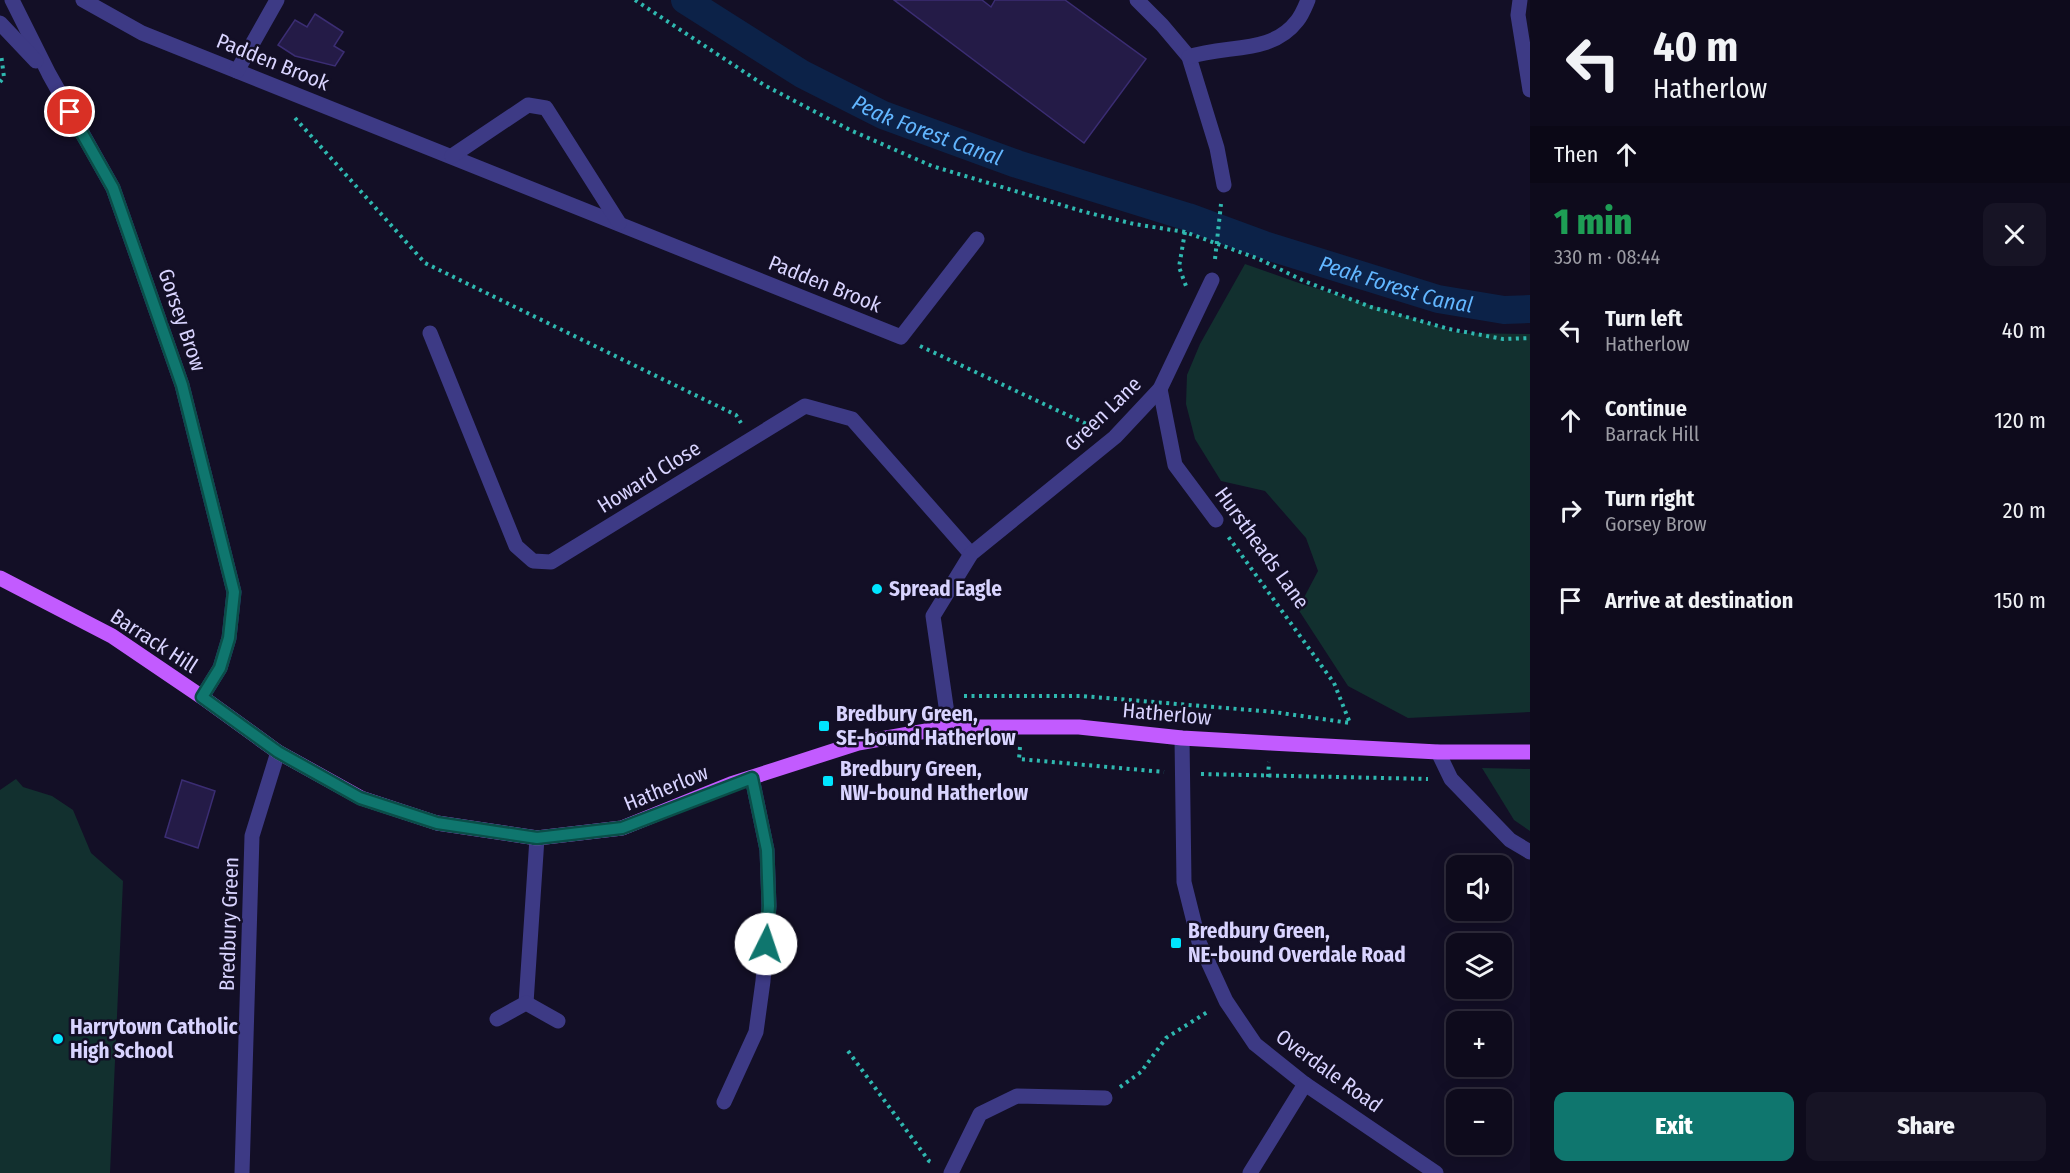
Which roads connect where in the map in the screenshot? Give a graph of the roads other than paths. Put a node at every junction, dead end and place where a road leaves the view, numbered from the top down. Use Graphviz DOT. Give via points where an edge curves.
graph roads {
  1 [pos="12,0"];
  2 [pos="82,0"];
  3 [pos="277,0"];
  4 [pos="1137,0"];
  5 [pos="1308,0"];
  6 [pos="1520,0"];
  7 [pos="0,13"];
  8 [pos="0,23"];
  9 [pos="11,34"];
  10 [pos="1190,57"];
  11 [pos="237,71"];
  12 [pos="49,74"];
  13 [pos="1530,90"];
  14 [pos="452,156"];
  15 [pos="1224,185"];
  16 [pos="619,223"];
  17 [pos="977,239"];
  18 [pos="1212,280"];
  19 [pos="430,333"];
  20 [pos="1160,389"];
  21 [pos="1216,520"];
  22 [pos="971,554"];
  23 [pos="0,578"];
  24 [pos="202,697"];
  25 [pos="949,728"];
  26 [pos="1182,738"];
  27 [pos="278,752"];
  28 [pos="1438,752"];
  29 [pos="1530,752"];
  30 [pos="752,778"];
  31 [pos="537,838"];
  32 [pos="1530,852"];
  33 [pos="526,1003"];
  34 [pos="497,1019"];
  35 [pos="558,1021"];
  36 [pos="1305,1084"];
  37 [pos="1105,1098"];
  38 [pos="724,1102"];
  39 [pos="945,1170"];
  40 [pos="242,1173"];
  41 [pos="1251,1173"];
  42 [pos="1436,1173"];
  1 -- 12 [label="street, Gorsey Brow"];
  2 -- 11 [label="street, Padden Brook" via="142,33"];
  3 -- 11 [label="street"];
  4 -- 10 [label="street"];
  5 -- 10 [label="street" via="1297,21 1275,40"];
  6 -- 13 [label="street" via="1518,15"];
  7 -- 9 [label="street, Gorsey Brow"];
  8 -- 9 [label="street, Gorsey Brow"];
  9 -- 12 [label="street, Gorsey Brow"];
  10 -- 15 [label="street"];
  11 -- 14 [label="street, Padden Brook"];
  12 -- 24 [label="street, Gorsey Brow" via="113,188 182,385 234,592 229,638 220,668"];
  14 -- 16 [label="street, Padden Brook"];
  14 -- 16 [label="street" via="528,105 546,108"];
  16 -- 17 [label="street, Padden Brook" via="901,337"];
  18 -- 20 [label="street, Green Lane"];
  19 -- 22 [label="street, Howard Close" via="516,546 533,561 551,562 805,406 852,418"];
  20 -- 21 [label="street, Hurstheads Lane" via="1175,465"];
  20 -- 22 [label="street, Green Lane" via="1114,437"];
  22 -- 25 [label="street, Green Lane" via="933,616"];
  23 -- 24 [label="main road, Barrack Hill" via="112,636"];
  24 -- 27 [label="main road, Barrack Hill"];
  25 -- 26 [label="main road, Hatherlow" via="1079,727"];
  25 -- 30 [label="main road, Hatherlow" via="858,743"];
  26 -- 28 [label="main road, Hatherlow"];
  26 -- 36 [label="street, Overdale Road" via="1184,882 1200,942 1226,1001 1255,1044"];
  27 -- 31 [label="main road, Hatherlow" via="360,798 437,823"];
  27 -- 40 [label="street, Bredbury Green" via="252,836"];
  28 -- 29 [label="main road, Hatherlow"];
  28 -- 32 [label="street" via="1452,779 1510,840"];
  30 -- 31 [label="main road, Hatherlow" via="622,828"];
  30 -- 38 [label="street" via="767,850 769,906 763,981 756,1032"];
  31 -- 33 [label="street"];
  33 -- 34 [label="street"];
  33 -- 35 [label="street"];
  36 -- 41 [label="street"];
  36 -- 42 [label="street, Overdale Road"];
  37 -- 39 [label="street" via="1017,1096 980,1114"];
}
